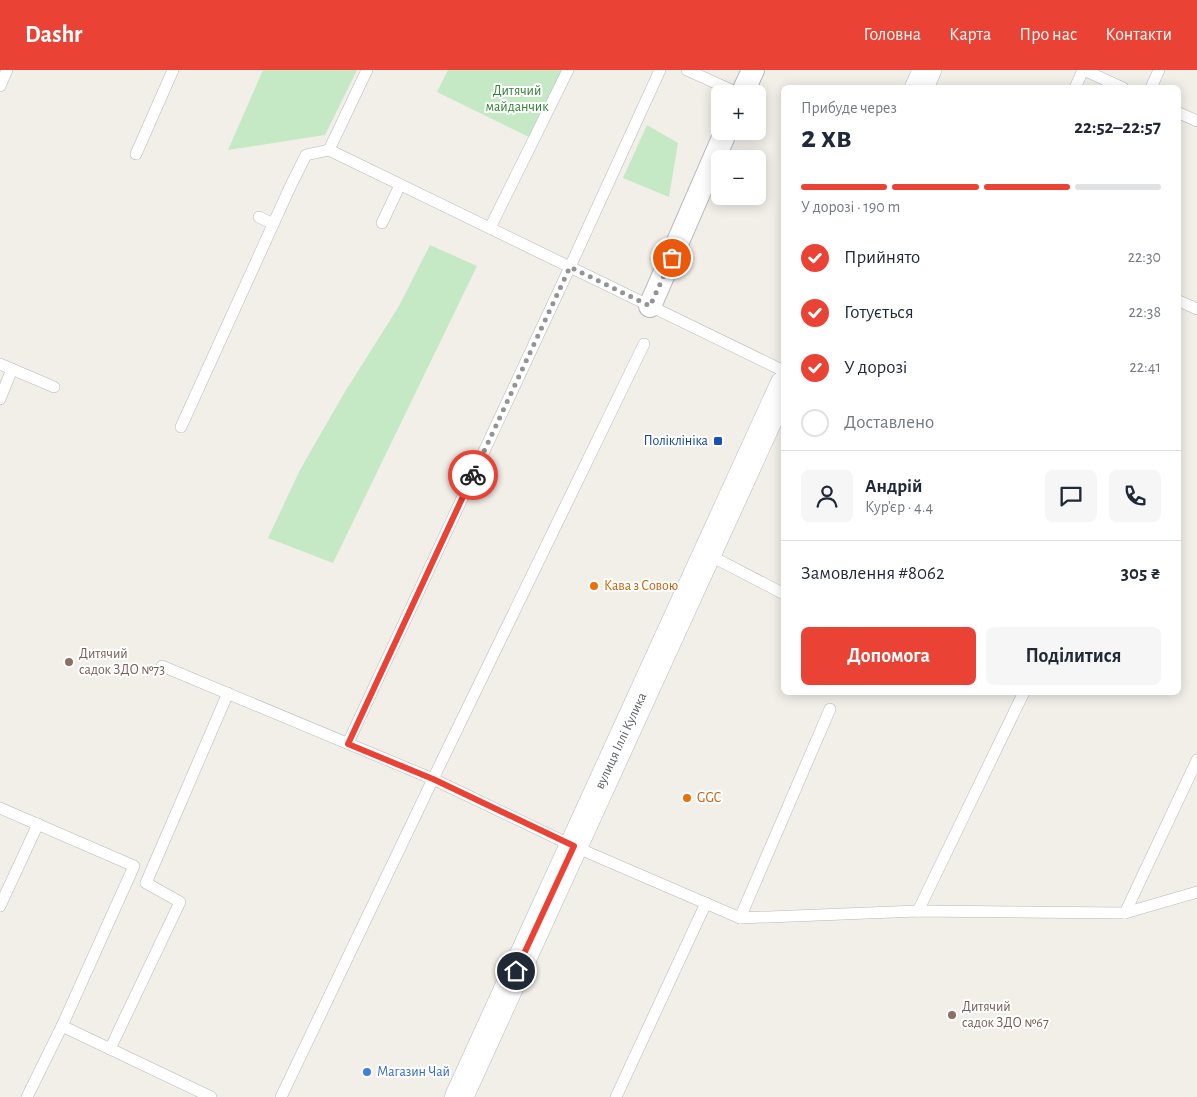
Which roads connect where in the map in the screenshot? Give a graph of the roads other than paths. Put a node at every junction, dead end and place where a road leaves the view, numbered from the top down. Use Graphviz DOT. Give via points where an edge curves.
graph roads {
  1 [pos="7,70"];
  2 [pos="174,70"];
  3 [pos="367,70"];
  4 [pos="568,70"];
  5 [pos="660,70"];
  6 [pos="687,70"];
  7 [pos="753,70"];
  8 [pos="927,70"];
  9 [pos="1084,70"];
  10 [pos="1160,70"];
  11 [pos="721,85"];
  12 [pos="746,85"];
  13 [pos="920,85"];
  14 [pos="1076,85"];
  15 [pos="1116,85"];
  16 [pos="1153,85"];
  17 [pos="0,86"];
  18 [pos="1181,114"];
  19 [pos="1197,121"];
  20 [pos="722,140"];
  21 [pos="329,150"];
  22 [pos="136,154"];
  23 [pos="400,185"];
  24 [pos="259,217"];
  25 [pos="382,223"];
  26 [pos="273,224"];
  27 [pos="490,228"];
  28 [pos="570,267"];
  29 [pos="1181,302"];
  30 [pos="650,306"];
  31 [pos="1197,309"];
  32 [pos="644,344"];
  33 [pos="0,364"];
  34 [pos="12,369"];
  35 [pos="781,370"];
  36 [pos="54,387"];
  37 [pos="781,392"];
  38 [pos="0,399"];
  39 [pos="180,427"];
  40 [pos="707,554"];
  41 [pos="781,592"];
  42 [pos="162,666"];
  43 [pos="228,693"];
  44 [pos="1023,695"];
  45 [pos="830,709"];
  46 [pos="348,744"];
  47 [pos="1197,760"];
  48 [pos="433,779"];
  49 [pos="0,808"];
  50 [pos="38,824"];
  51 [pos="574,846"];
  52 [pos="1197,892"];
  53 [pos="706,903"];
  54 [pos="0,906"];
  55 [pos="918,911"];
  56 [pos="1125,913"];
  57 [pos="740,918"];
  58 [pos="62,1026"];
  59 [pos="110,1049"];
  60 [pos="27,1097"];
  61 [pos="211,1097"];
  62 [pos="281,1097"];
  63 [pos="458,1097"];
  64 [pos="616,1097"];
  1 -- 17 [label="lane"];
  2 -- 22 [label="lane"];
  3 -- 21 [label="lane"];
  4 -- 27 [label="lane"];
  5 -- 28 [label="lane"];
  6 -- 11 [label="lane"];
  7 -- 12 [label="street"];
  8 -- 13 [label="street"];
  9 -- 14 [label="lane"];
  9 -- 15 [label="lane"];
  10 -- 16 [label="lane"];
  18 -- 19 [label="lane"];
  20 -- 30 [label="street"];
  21 -- 23 [label="lane"];
  21 -- 26 [label="lane" via="306,155"];
  23 -- 25 [label="lane"];
  23 -- 27 [label="lane"];
  24 -- 26 [label="lane"];
  26 -- 39 [label="lane"];
  27 -- 28 [label="lane"];
  28 -- 30 [label="lane"];
  28 -- 46 [label="lane"];
  29 -- 31 [label="lane"];
  30 -- 35 [label="lane"];
  32 -- 48 [label="lane"];
  33 -- 34 [label="lane"];
  34 -- 36 [label="lane"];
  34 -- 38 [label="lane"];
  37 -- 40 [label="street, вулиця Іллі Кулика"];
  40 -- 41 [label="lane"];
  40 -- 51 [label="street, вулиця Іллі Кулика"];
  42 -- 43 [label="lane"];
  43 -- 46 [label="lane"];
  43 -- 59 [label="lane" via="146,884 180,902"];
  44 -- 55 [label="lane"];
  45 -- 57 [label="lane"];
  46 -- 48 [label="lane"];
  47 -- 56 [label="lane"];
  48 -- 51 [label="lane"];
  48 -- 62 [label="lane"];
  49 -- 50 [label="lane"];
  50 -- 54 [label="lane"];
  50 -- 58 [label="lane" via="134,866"];
  51 -- 53 [label="lane"];
  51 -- 63 [label="street, вулиця Іллі Кулика"];
  52 -- 56 [label="lane"];
  53 -- 57 [label="lane"];
  53 -- 64 [label="lane"];
  55 -- 56 [label="lane"];
  55 -- 57 [label="lane"];
  58 -- 59 [label="lane"];
  58 -- 60 [label="lane"];
  59 -- 61 [label="lane"];
}
